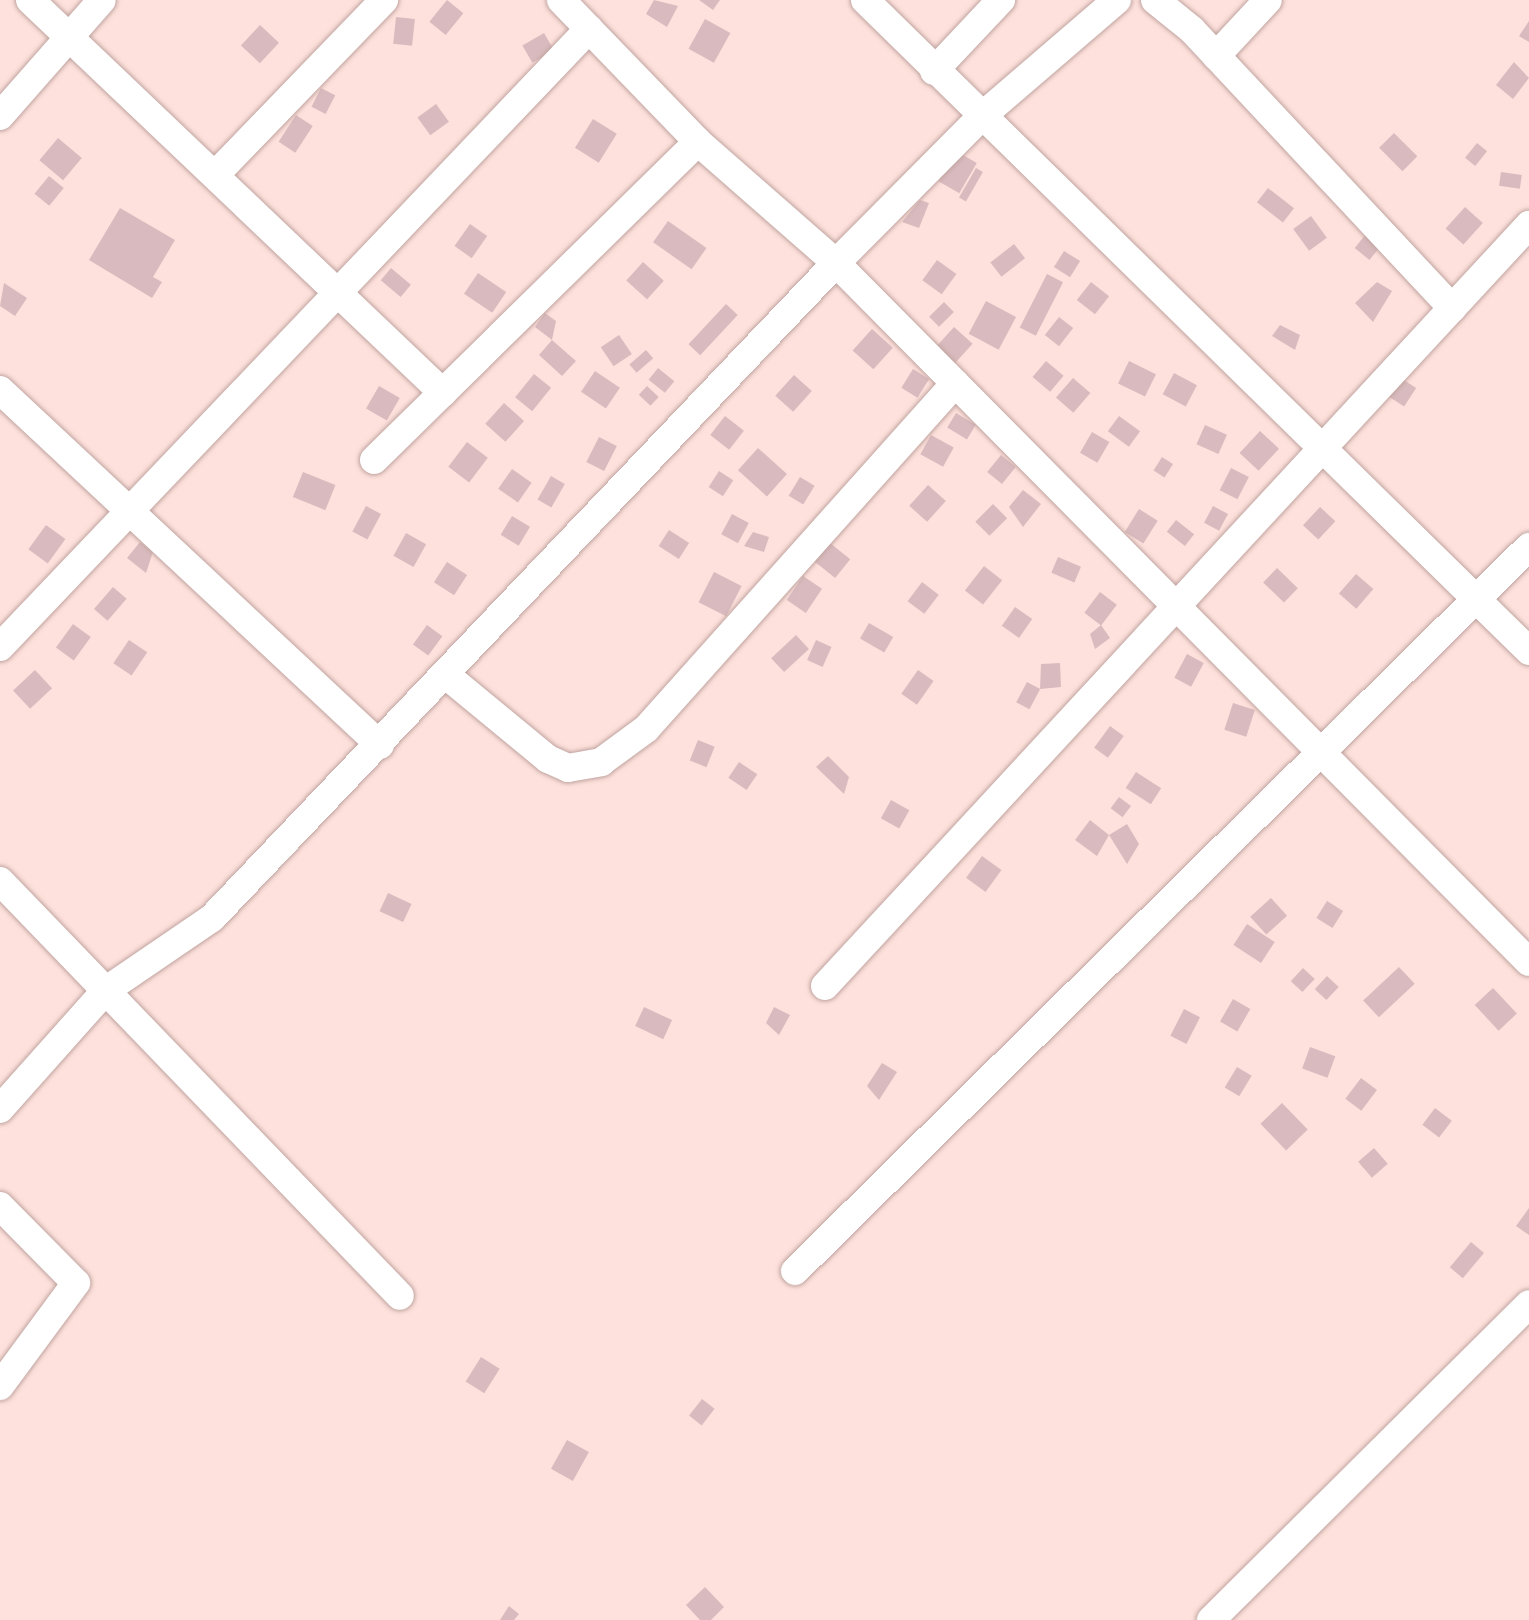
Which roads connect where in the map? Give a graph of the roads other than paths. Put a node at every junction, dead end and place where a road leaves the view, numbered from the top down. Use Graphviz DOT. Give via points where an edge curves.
graph roads {
  1 [pos="30,0"];
  2 [pos="102,0"];
  3 [pos="384,0"];
  4 [pos="561,0"];
  5 [pos="865,0"];
  6 [pos="1001,0"];
  7 [pos="1117,0"];
  8 [pos="1155,0"];
  9 [pos="1268,0"];
  10 [pos="589,29"];
  11 [pos="70,40"];
  12 [pos="1216,56"];
  13 [pos="934,71"];
  14 [pos="0,116"];
  15 [pos="982,116"];
  16 [pos="698,142"];
  17 [pos="216,174"];
  18 [pos="1529,225"];
  19 [pos="836,263"];
  20 [pos="335,291"];
  21 [pos="1452,308"];
  22 [pos="955,383"];
  23 [pos="0,390"];
  24 [pos="443,393"];
  25 [pos="1321,447"];
  26 [pos="374,460"];
  27 [pos="130,513"];
  28 [pos="1529,547"];
  29 [pos="1477,598"];
  30 [pos="1178,606"];
  31 [pos="0,647"];
  32 [pos="1529,651"];
  33 [pos="446,675"];
  34 [pos="380,745"];
  35 [pos="1318,753"];
  36 [pos="0,881"];
  37 [pos="1529,962"];
  38 [pos="825,986"];
  39 [pos="105,991"];
  40 [pos="0,1109"];
  41 [pos="0,1206"];
  42 [pos="795,1271"];
  43 [pos="400,1296"];
  44 [pos="1529,1304"];
  45 [pos="0,1386"];
  46 [pos="1211,1620"];
  1 -- 11 [label="street"];
  2 -- 11 [label="street"];
  3 -- 17 [label="street"];
  4 -- 10 [label="street"];
  5 -- 13 [label="street"];
  6 -- 13 [label="street"];
  7 -- 15 [label="street"];
  8 -- 12 [label="street"];
  9 -- 12 [label="street"];
  10 -- 16 [label="street"];
  10 -- 20 [label="street"];
  11 -- 14 [label="street"];
  11 -- 17 [label="street"];
  12 -- 21 [label="street"];
  13 -- 15 [label="street"];
  15 -- 19 [label="street"];
  15 -- 25 [label="street"];
  16 -- 19 [label="street"];
  16 -- 24 [label="street"];
  17 -- 20 [label="street"];
  18 -- 21 [label="street"];
  19 -- 22 [label="street"];
  19 -- 33 [label="street"];
  20 -- 24 [label="street"];
  20 -- 27 [label="street"];
  21 -- 25 [label="street"];
  22 -- 30 [label="street"];
  22 -- 33 [label="street" via="646,729 601,762 568,768 548,759"];
  23 -- 27 [label="street"];
  24 -- 26 [label="street"];
  25 -- 29 [label="street"];
  25 -- 30 [label="street"];
  27 -- 31 [label="street"];
  27 -- 34 [label="street"];
  28 -- 29 [label="street"];
  29 -- 32 [label="street"];
  29 -- 35 [label="street"];
  30 -- 35 [label="street"];
  30 -- 38 [label="street"];
  33 -- 34 [label="street"];
  34 -- 39 [label="street" via="212,918"];
  35 -- 37 [label="street"];
  35 -- 42 [label="street"];
  36 -- 39 [label="street"];
  39 -- 40 [label="street"];
  39 -- 43 [label="street"];
  41 -- 45 [label="street" via="76,1283"];
  44 -- 46 [label="street"];
}
